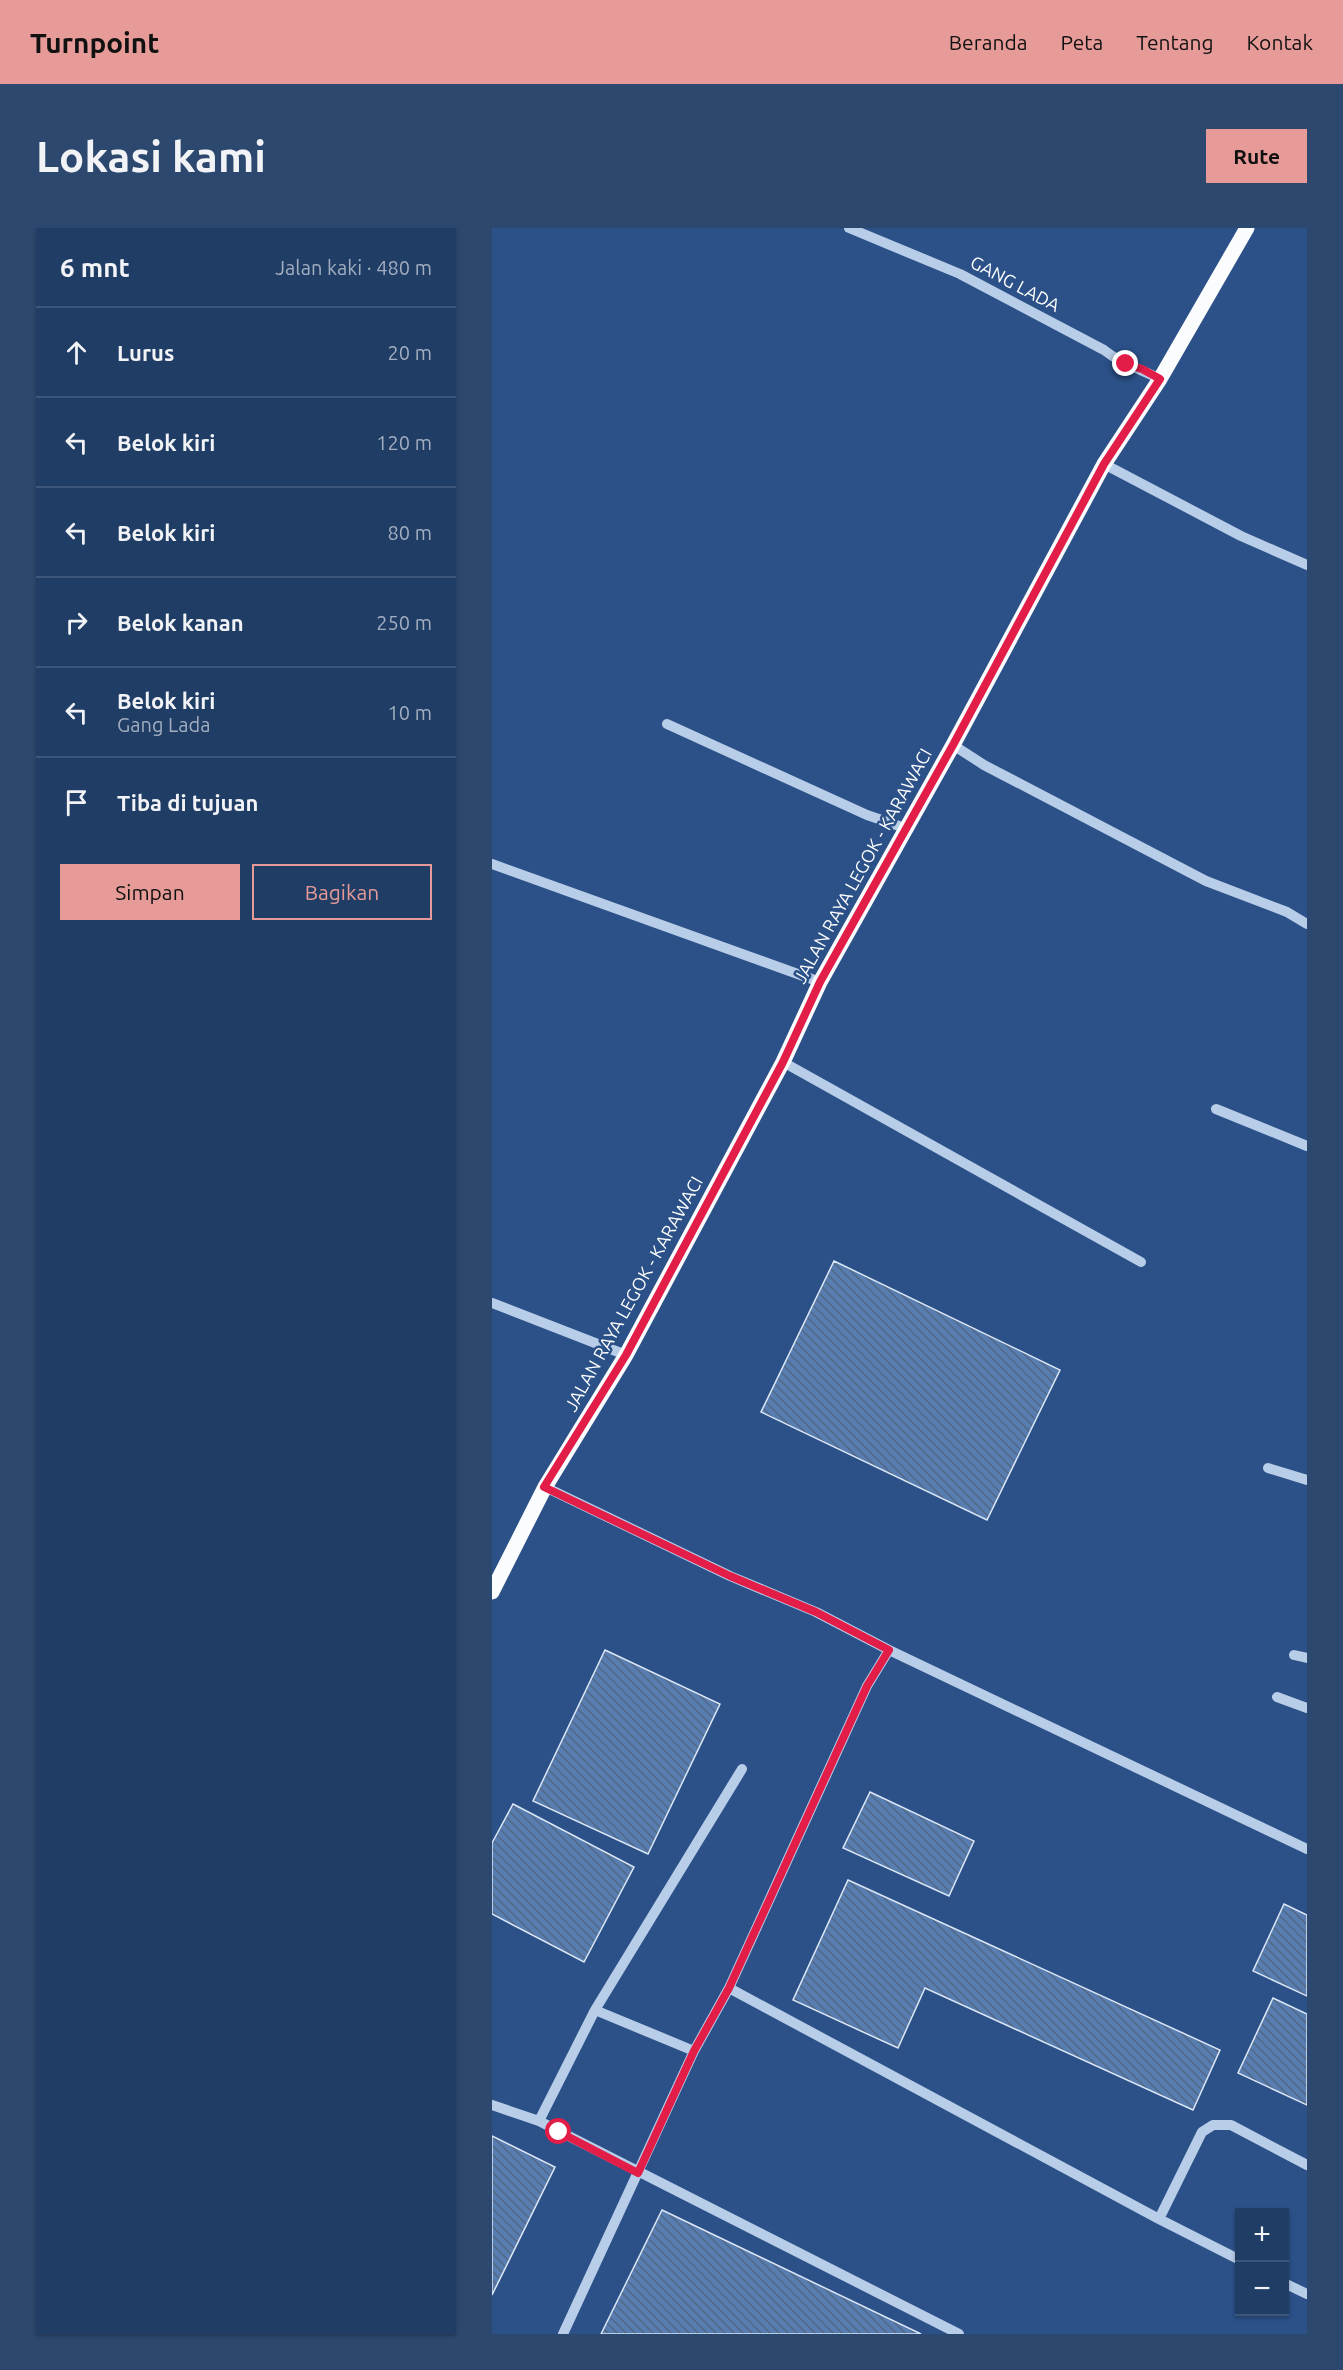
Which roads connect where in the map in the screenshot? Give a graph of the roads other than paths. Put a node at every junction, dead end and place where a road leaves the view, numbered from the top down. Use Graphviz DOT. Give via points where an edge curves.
graph roads {
  1 [pos="849,228"];
  2 [pos="1247,228"];
  3 [pos="1160,379"];
  4 [pos="1104,464"];
  5 [pos="1307,565"];
  6 [pos="667,724"];
  7 [pos="953,745"];
  8 [pos="905,828"];
  9 [pos="492,864"];
  10 [pos="1307,924"];
  11 [pos="820,982"];
  12 [pos="783,1062"];
  13 [pos="1216,1108"];
  14 [pos="1307,1146"];
  15 [pos="1141,1262"];
  16 [pos="492,1303"];
  17 [pos="626,1355"];
  18 [pos="1268,1468"];
  19 [pos="1307,1480"];
  20 [pos="544,1487"];
  21 [pos="492,1592"];
  22 [pos="889,1650"];
  23 [pos="1294,1655"];
  24 [pos="1307,1658"];
  25 [pos="1277,1697"];
  26 [pos="1307,1708"];
  27 [pos="742,1769"];
  28 [pos="1307,1849"];
  29 [pos="729,1988"];
  30 [pos="595,2010"];
  31 [pos="694,2051"];
  32 [pos="492,2105"];
  33 [pos="539,2121"];
  34 [pos="1307,2164"];
  35 [pos="638,2173"];
  36 [pos="1159,2219"];
  37 [pos="1235,2258"];
  38 [pos="1289,2284"];
  39 [pos="1305,2289"];
  40 [pos="563,2334"];
  41 [pos="959,2334"];
  1 -- 3 [label="street, GANG LADA" via="960,274 1104,350 1115,360"];
  2 -- 3 [label="main road, JALAN RAYA LEGOK - KARAWACI"];
  3 -- 4 [label="main road, JALAN RAYA LEGOK - KARAWACI"];
  4 -- 5 [label="street" via="1241,536"];
  4 -- 7 [label="main road, JALAN RAYA LEGOK - KARAWACI"];
  6 -- 8 [label="street" via="867,815"];
  7 -- 8 [label="main road, JALAN RAYA LEGOK - KARAWACI"];
  7 -- 10 [label="street" via="1206,881 1287,912"];
  8 -- 11 [label="main road, JALAN RAYA LEGOK - KARAWACI"];
  9 -- 11 [label="street"];
  11 -- 12 [label="main road, JALAN RAYA LEGOK - KARAWACI"];
  12 -- 15 [label="street"];
  12 -- 17 [label="main road, JALAN RAYA LEGOK - KARAWACI"];
  13 -- 14 [label="street"];
  16 -- 17 [label="street"];
  17 -- 20 [label="main road, JALAN RAYA LEGOK - KARAWACI"];
  18 -- 19 [label="street"];
  20 -- 21 [label="main road, JALAN RAYA LEGOK - KARAWACI"];
  20 -- 22 [label="street" via="730,1576 816,1612"];
  22 -- 28 [label="street"];
  22 -- 29 [label="street" via="867,1686"];
  23 -- 24 [label="street"];
  25 -- 26 [label="street"];
  27 -- 30 [label="street"];
  29 -- 31 [label="street"];
  29 -- 36 [label="street"];
  30 -- 31 [label="street"];
  30 -- 33 [label="street"];
  31 -- 35 [label="street"];
  32 -- 33 [label="street"];
  33 -- 35 [label="street"];
  34 -- 36 [label="street" via="1232,2125 1213,2125 1202,2132"];
  35 -- 40 [label="street"];
  35 -- 41 [label="street"];
  36 -- 37 [label="street"];
  38 -- 39 [label="street"];
}
